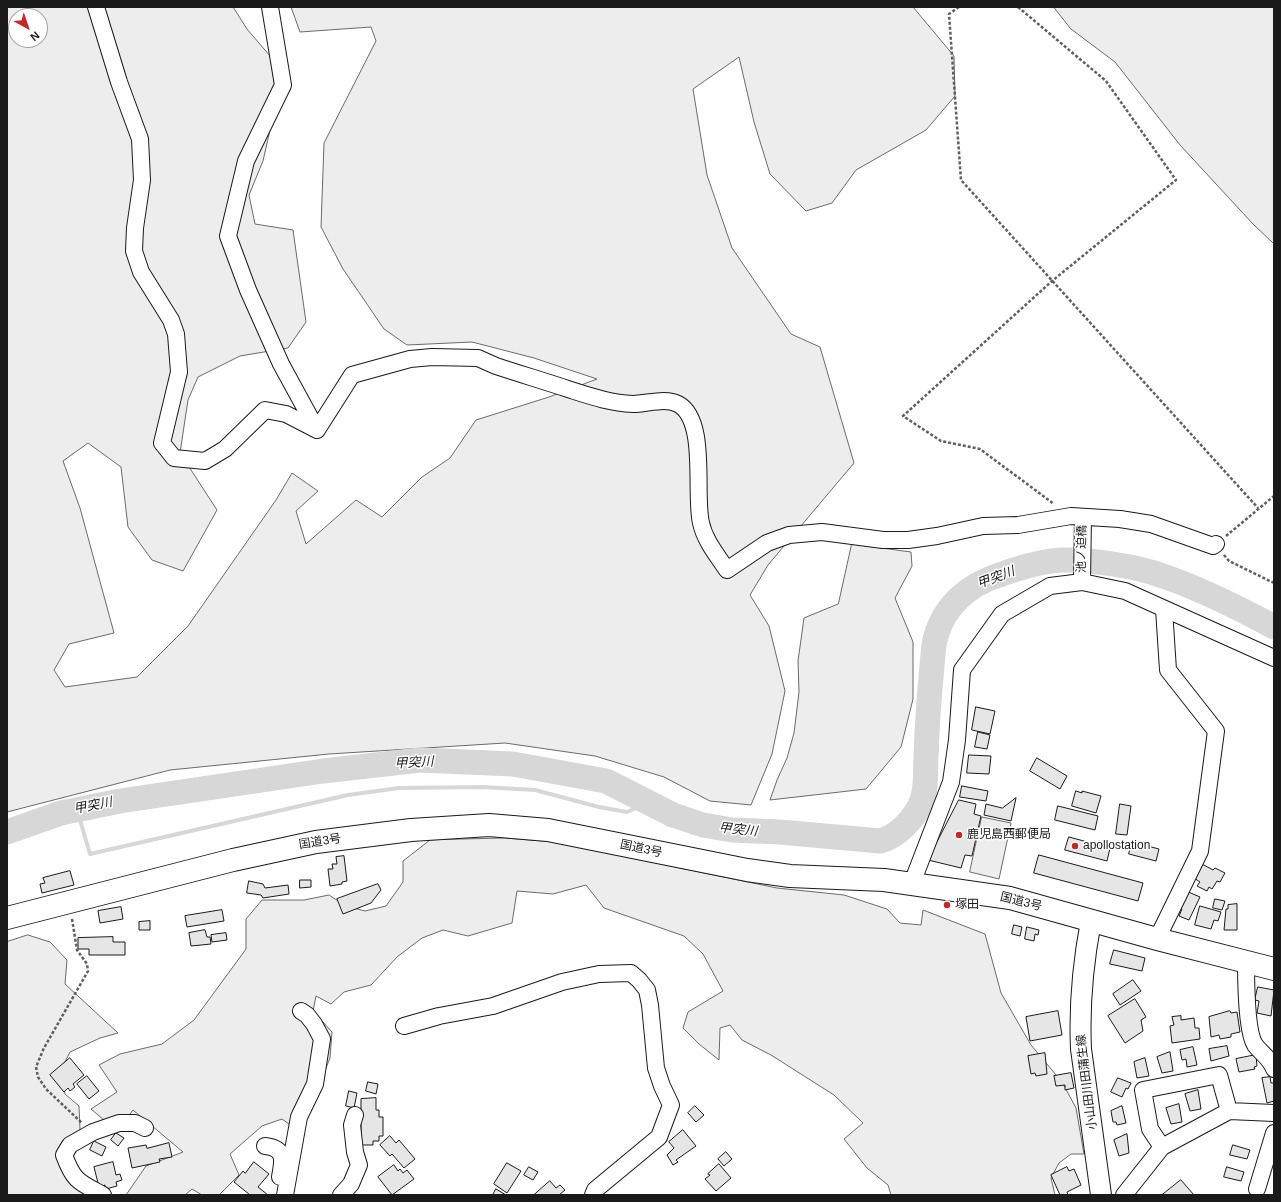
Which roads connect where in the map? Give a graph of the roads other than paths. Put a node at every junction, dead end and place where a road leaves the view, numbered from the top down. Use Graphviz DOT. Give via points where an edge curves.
graph roads {
  1 [pos="96,7"];
  2 [pos="270,7"];
  3 [pos="317,430"];
  4 [pos="1077,517"];
  5 [pos="1216,544"];
  6 [pos="1082,582"];
  7 [pos="1164,608"];
  8 [pos="1274,658"];
  9 [pos="912,883"];
  10 [pos="7,918"];
  11 [pos="1091,921"];
  12 [pos="1157,940"];
  13 [pos="1246,961"];
  14 [pos="1274,970"];
  15 [pos="301,1011"];
  16 [pos="404,1026"];
  17 [pos="1274,1069"];
  18 [pos="1229,1111"];
  19 [pos="1274,1113"];
  20 [pos="355,1115"];
  21 [pos="145,1128"];
  22 [pos="1274,1133"];
  23 [pos="265,1146"];
  24 [pos="1162,1148"];
  25 [pos="1257,1189"];
  26 [pos="286,1194"];
  27 [pos="103,1195"];
  28 [pos="341,1195"];
  29 [pos="593,1195"];
  30 [pos="1101,1195"];
  31 [pos="1124,1195"];
  1 -- 3 [label="street" via="140,139 142,180 134,251 141,272 171,320 176,334 178,372 162,443 174,458 205,461 225,449 265,410 286,414"];
  2 -- 3 [label="street" via="283,85 246,161 228,236 248,290 281,364"];
  3 -- 4 [label="street" via="352,375 410,359 432,357 478,358 608,402 634,404 665,401 678,404 689,413 694,432 700,468 700,522 705,538 727,570 767,543 789,535 822,532 883,540 908,540 983,526 1018,525"];
  4 -- 5 [label="street" via="1120,519 1151,524 1213,546"];
  4 -- 6 [label="street, 池ノ迫橋"];
  6 -- 7 [label="street" via="1125,591"];
  6 -- 9 [label="street" via="1050,586 1002,614 962,670 952,782"];
  7 -- 8 [label="street"];
  7 -- 12 [label="street" via="1168,670 1216,731 1200,851"];
  9 -- 10 [label="highway, 国道3号" via="790,876 747,870 548,830 489,825 411,830 316,842 233,860"];
  9 -- 11 [label="highway, 国道3号" via="1010,898"];
  11 -- 12 [label="highway, 国道3号"];
  11 -- 30 [label="main road, 小山田川田蒲生線" via="1084,963 1080,1027"];
  12 -- 13 [label="highway, 国道3号"];
  13 -- 14 [label="highway, 国道3号"];
  13 -- 17 [label="street" via="1250,1032 1255,1045 1270,1060"];
  15 -- 26 [label="street" via="314,1024 322,1039 314,1084 299,1117"];
  16 -- 29 [label="street" via="439,1016 493,1006 562,982 599,974 631,973 639,980 647,990 650,1005 656,1068 671,1105 659,1137 595,1190"];
  18 -- 19 [label="street"];
  18 -- 24 [label="street"];
  18 -- 24 [label="street" via="1219,1075 1143,1090 1150,1129"];
  20 -- 28 [label="street" via="352,1125 359,1165 351,1184"];
  21 -- 27 [label="street" via="135,1123 119,1123 93,1132 70,1145 64,1155 68,1167 78,1182"];
  22 -- 25 [label="street"];
  23 -- 26 [label="street" via="274,1147 280,1152 283,1160 279,1183"];
  24 -- 31 [label="street"];
}
